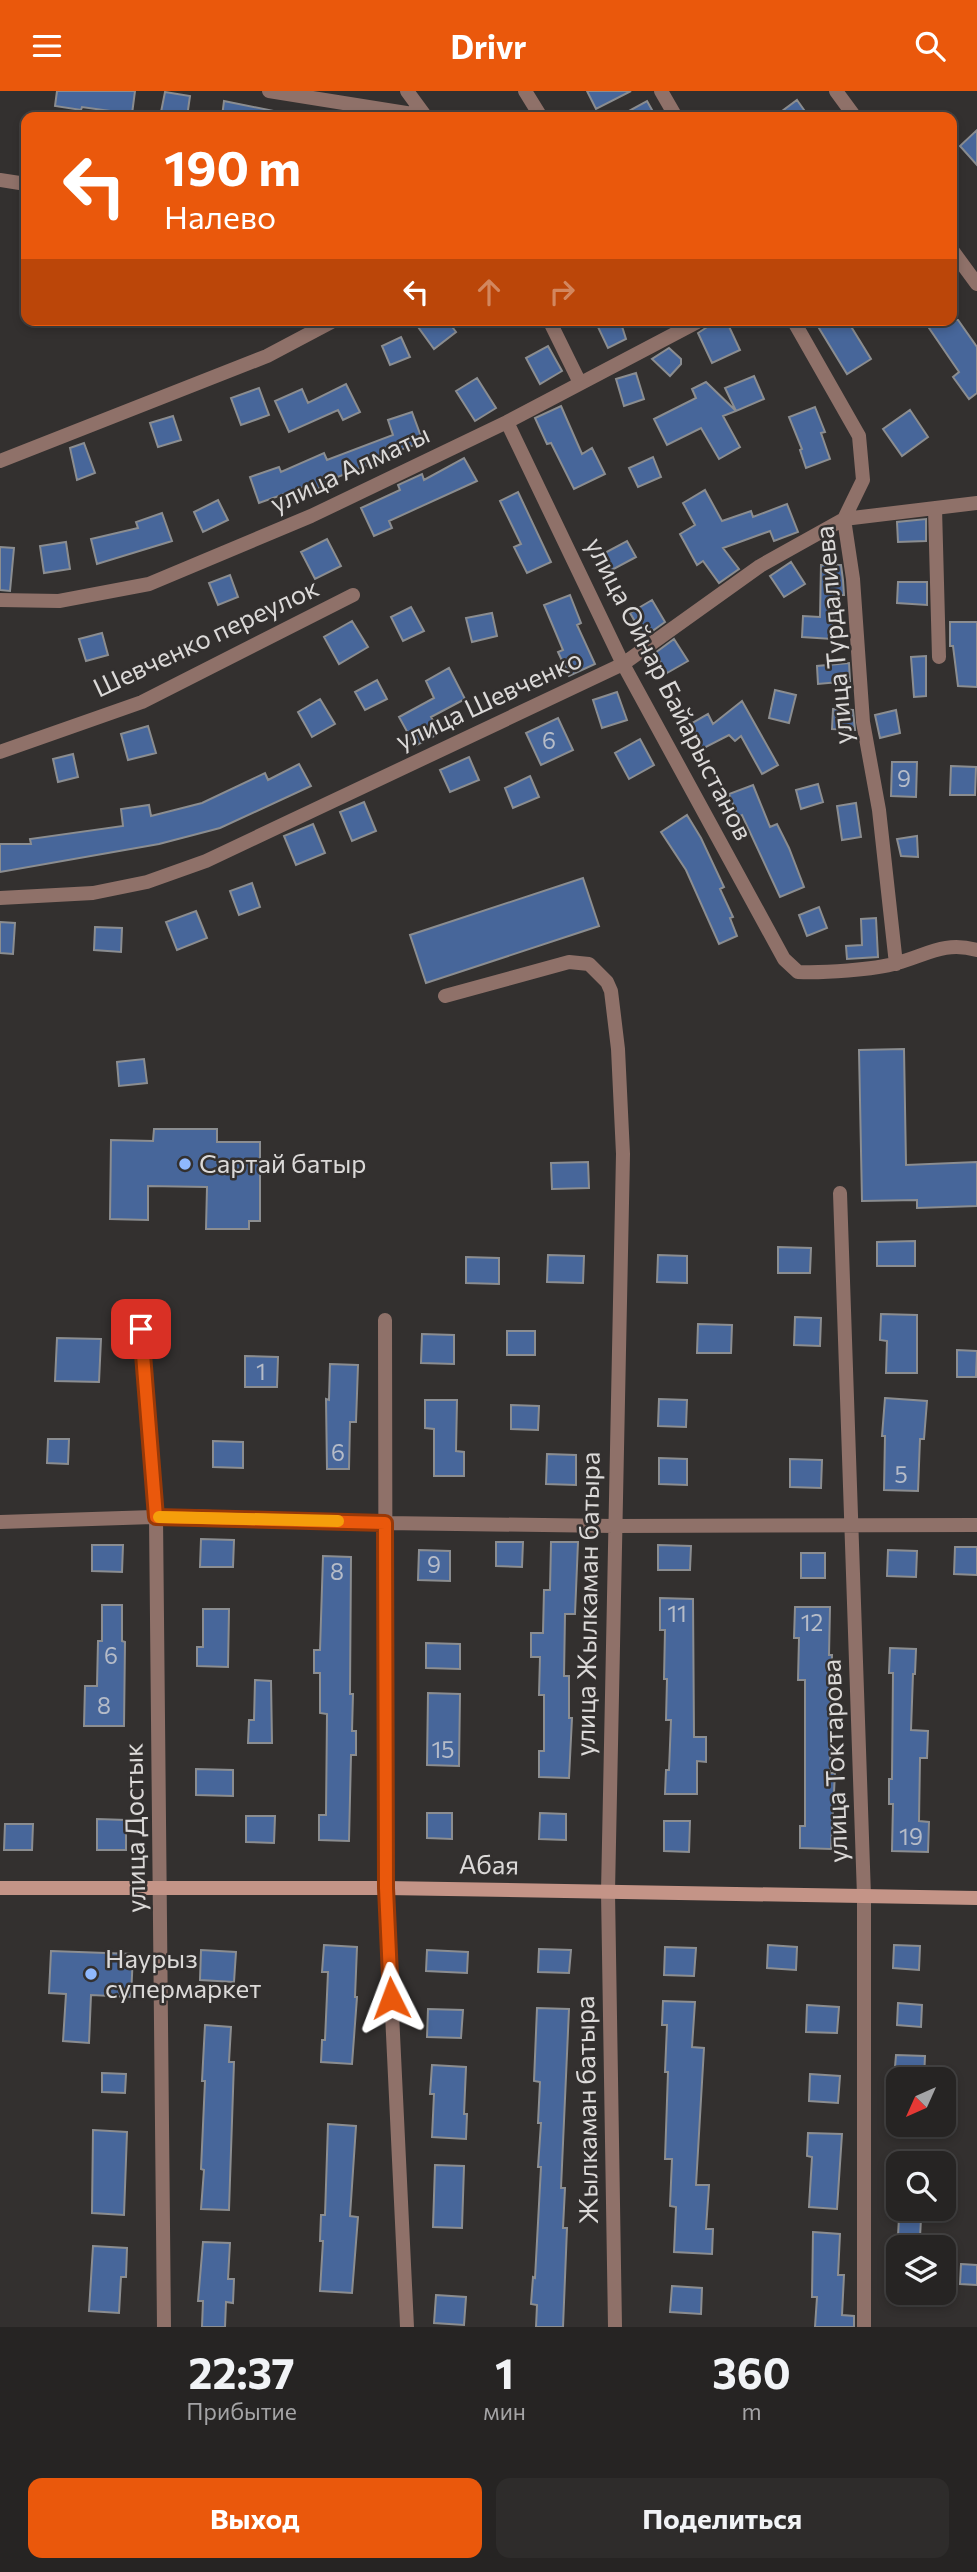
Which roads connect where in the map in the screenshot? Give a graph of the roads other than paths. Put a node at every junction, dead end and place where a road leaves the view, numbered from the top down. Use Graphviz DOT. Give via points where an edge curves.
graph roads {
  1 [pos="269,91"];
  2 [pos="407,91"];
  3 [pos="525,91"];
  4 [pos="661,91"];
  5 [pos="836,91"];
  6 [pos="395,112"];
  7 [pos="422,112"];
  8 [pos="538,112"];
  9 [pos="673,112"];
  10 [pos="851,112"];
  11 [pos="0,180"];
  12 [pos="21,183"];
  13 [pos="957,257"];
  14 [pos="977,283"];
  15 [pos="324,326"];
  16 [pos="552,326"];
  17 [pos="689,326"];
  18 [pos="796,326"];
  19 [pos="580,383"];
  20 [pos="507,422"];
  21 [pos="0,461"];
  22 [pos="977,503"];
  23 [pos="935,508"];
  24 [pos="844,519"];
  25 [pos="353,595"];
  26 [pos="0,600"];
  27 [pos="939,657"];
  28 [pos="623,664"];
  29 [pos="0,752"];
  30 [pos="0,898"];
  31 [pos="977,950"];
  32 [pos="896,964"];
  33 [pos="444,996"];
  34 [pos="841,1193"];
  35 [pos="385,1320"];
  36 [pos="141,1329"];
  37 [pos="156,1517"];
  38 [pos="0,1522"];
  39 [pos="385,1523"];
  40 [pos="977,1525"];
  41 [pos="614,1526"];
  42 [pos="853,1526"];
  43 [pos="161,1887"];
  44 [pos="0,1888"];
  45 [pos="386,1888"];
  46 [pos="608,1892"];
  47 [pos="864,1896"];
  48 [pos="977,1898"];
  49 [pos="163,2327"];
  50 [pos="407,2327"];
  51 [pos="615,2327"];
  52 [pos="864,2327"];
  1 -- 6 [label="street"];
  2 -- 7 [label="street"];
  3 -- 8 [label="street"];
  4 -- 9 [label="street"];
  5 -- 10 [label="street"];
  11 -- 12 [label="street"];
  13 -- 14 [label="street"];
  15 -- 21 [label="street" via="267,356"];
  16 -- 19 [label="street"];
  17 -- 19 [label="street, улица Алматы"];
  18 -- 24 [label="street, улица Турдалиева" via="859,436 863,480"];
  19 -- 20 [label="street, улица Алматы"];
  20 -- 26 [label="street, улица Алматы" via="311,516 149,584 60,601"];
  20 -- 28 [label="street, улица Ойнар Байарыстанов"];
  22 -- 23 [label="street, улица Шевченко"];
  23 -- 24 [label="street, улица Шевченко"];
  23 -- 27 [label="street"];
  24 -- 28 [label="street, улица Шевченко" via="760,566"];
  24 -- 32 [label="street, улица Турдалиева" via="863,722 879,810"];
  25 -- 29 [label="street, Шевченко переулок" via="142,702"];
  28 -- 30 [label="street, улица Шевченко" via="206,862 147,882 93,893"];
  28 -- 32 [label="street, улица Ойнар Байарыстанов" via="783,959 797,972"];
  31 -- 32 [label="street" via="936,948"];
  33 -- 41 [label="street, улица Жылкаман батыра" via="569,963 589,964 611,992 623,1154"];
  34 -- 42 [label="street, улица Токтарова"];
  35 -- 39 [label="street"];
  36 -- 37 [label="street, улица Достык"];
  37 -- 38 [label="street"];
  37 -- 39 [label="street"];
  37 -- 43 [label="street, улица Достык"];
  39 -- 41 [label="street"];
  39 -- 45 [label="street"];
  40 -- 42 [label="street"];
  41 -- 42 [label="street"];
  41 -- 46 [label="street, улица Жылкаман батыра"];
  42 -- 47 [label="street, улица Токтарова"];
  43 -- 44 [label="street, Абая"];
  43 -- 45 [label="street, Абая"];
  43 -- 49 [label="street, улица Достык"];
  45 -- 46 [label="street, Абая"];
  45 -- 50 [label="street"];
  46 -- 47 [label="street, Абая"];
  46 -- 51 [label="street, Жылкаман батыра"];
  47 -- 48 [label="street, Абая"];
  47 -- 52 [label="street, улица Токтарова"];
}
